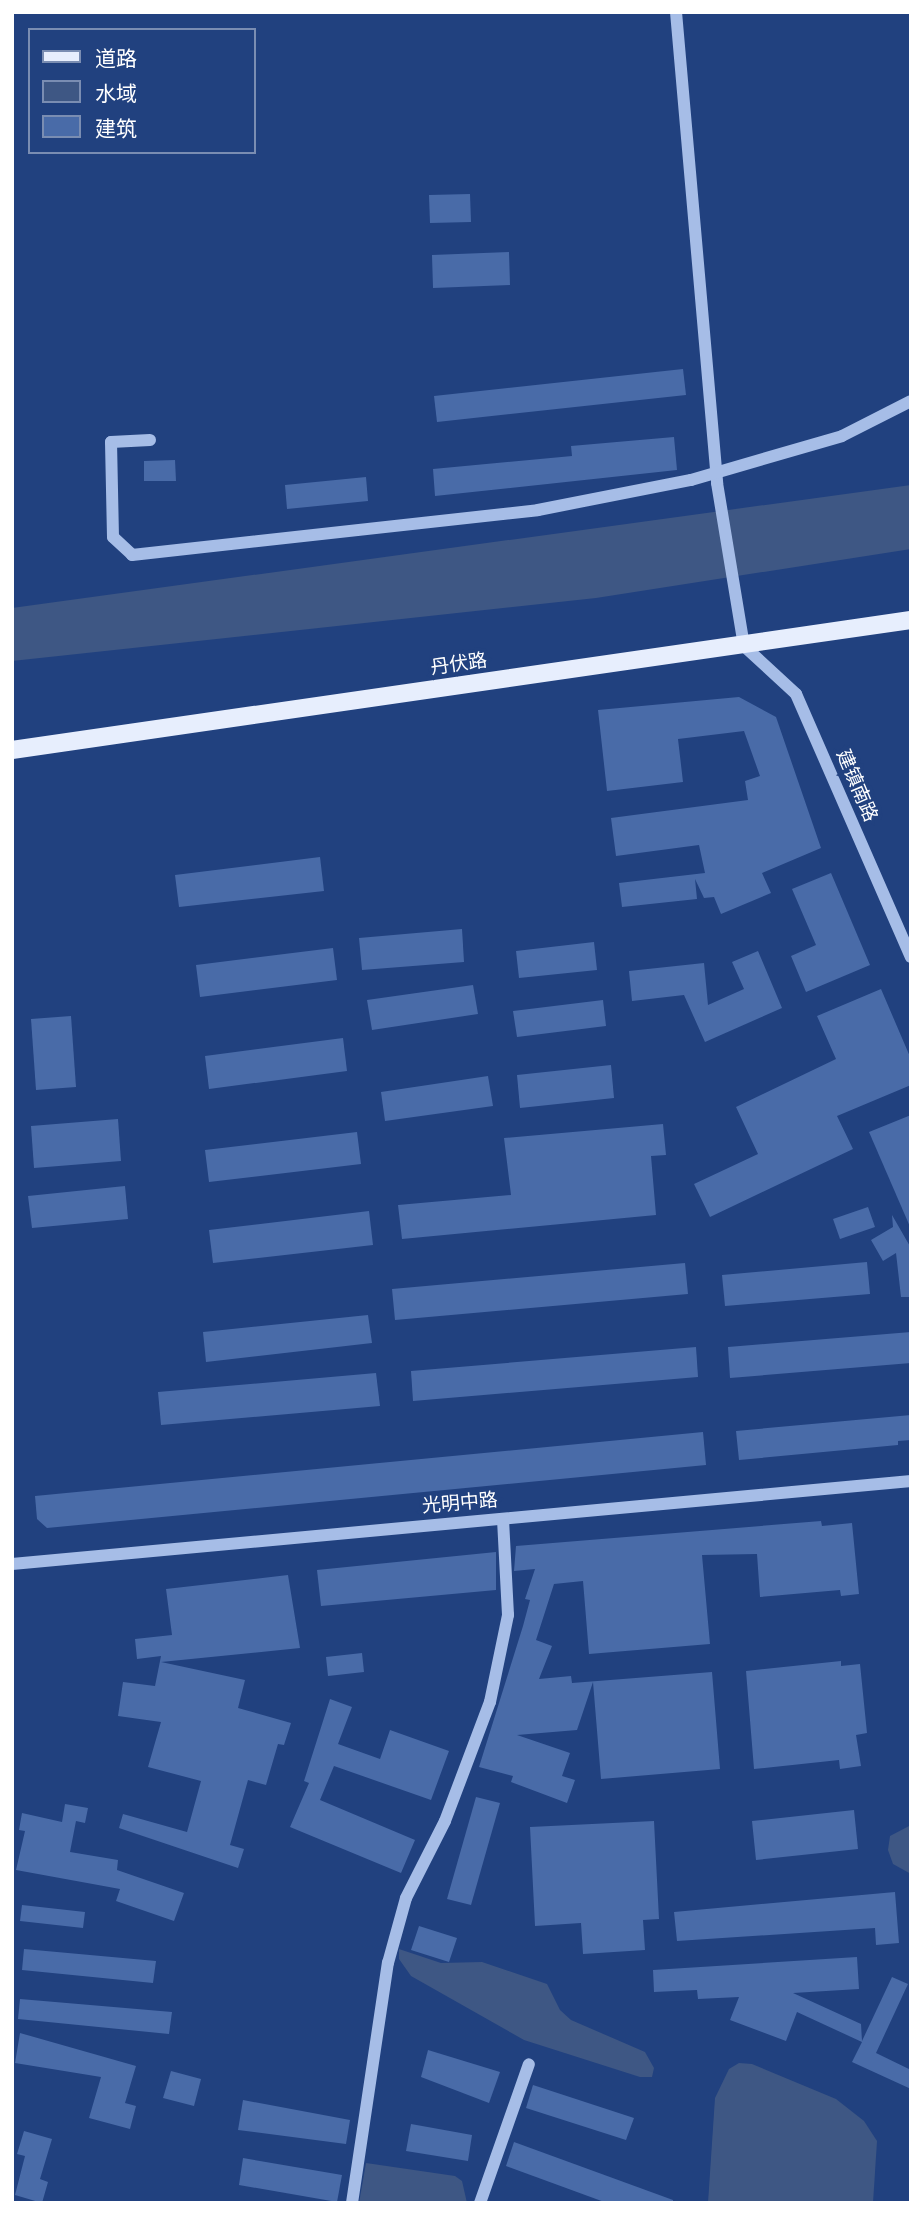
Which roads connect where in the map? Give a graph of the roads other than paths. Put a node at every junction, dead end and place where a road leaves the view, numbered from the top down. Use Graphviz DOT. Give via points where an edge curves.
graph roads {
  1 [pos="676,12"];
  2 [pos="911,401"];
  3 [pos="150,440"];
  4 [pos="716,471"];
  5 [pos="911,620"];
  6 [pos="744,646"];
  7 [pos="12,750"];
  8 [pos="911,957"];
  9 [pos="911,1481"];
  10 [pos="503,1519"];
  11 [pos="12,1564"];
  12 [pos="529,2064"];
  13 [pos="352,2203"];
  14 [pos="480,2203"];
  1 -- 4 [label="street"];
  2 -- 4 [label="street" via="842,436"];
  3 -- 4 [label="street" via="111,442 113,537 132,555 538,510"];
  4 -- 6 [label="street"];
  5 -- 6 [label="main road, 丹伏路"];
  6 -- 7 [label="main road, 丹伏路"];
  6 -- 8 [label="street, 建镇南路" via="796,694"];
  9 -- 10 [label="street, 光明中路"];
  10 -- 11 [label="street, 光明中路"];
  10 -- 13 [label="street" via="508,1615 490,1702 445,1821 406,1898 388,1963"];
  12 -- 14 [label="street"];
}
